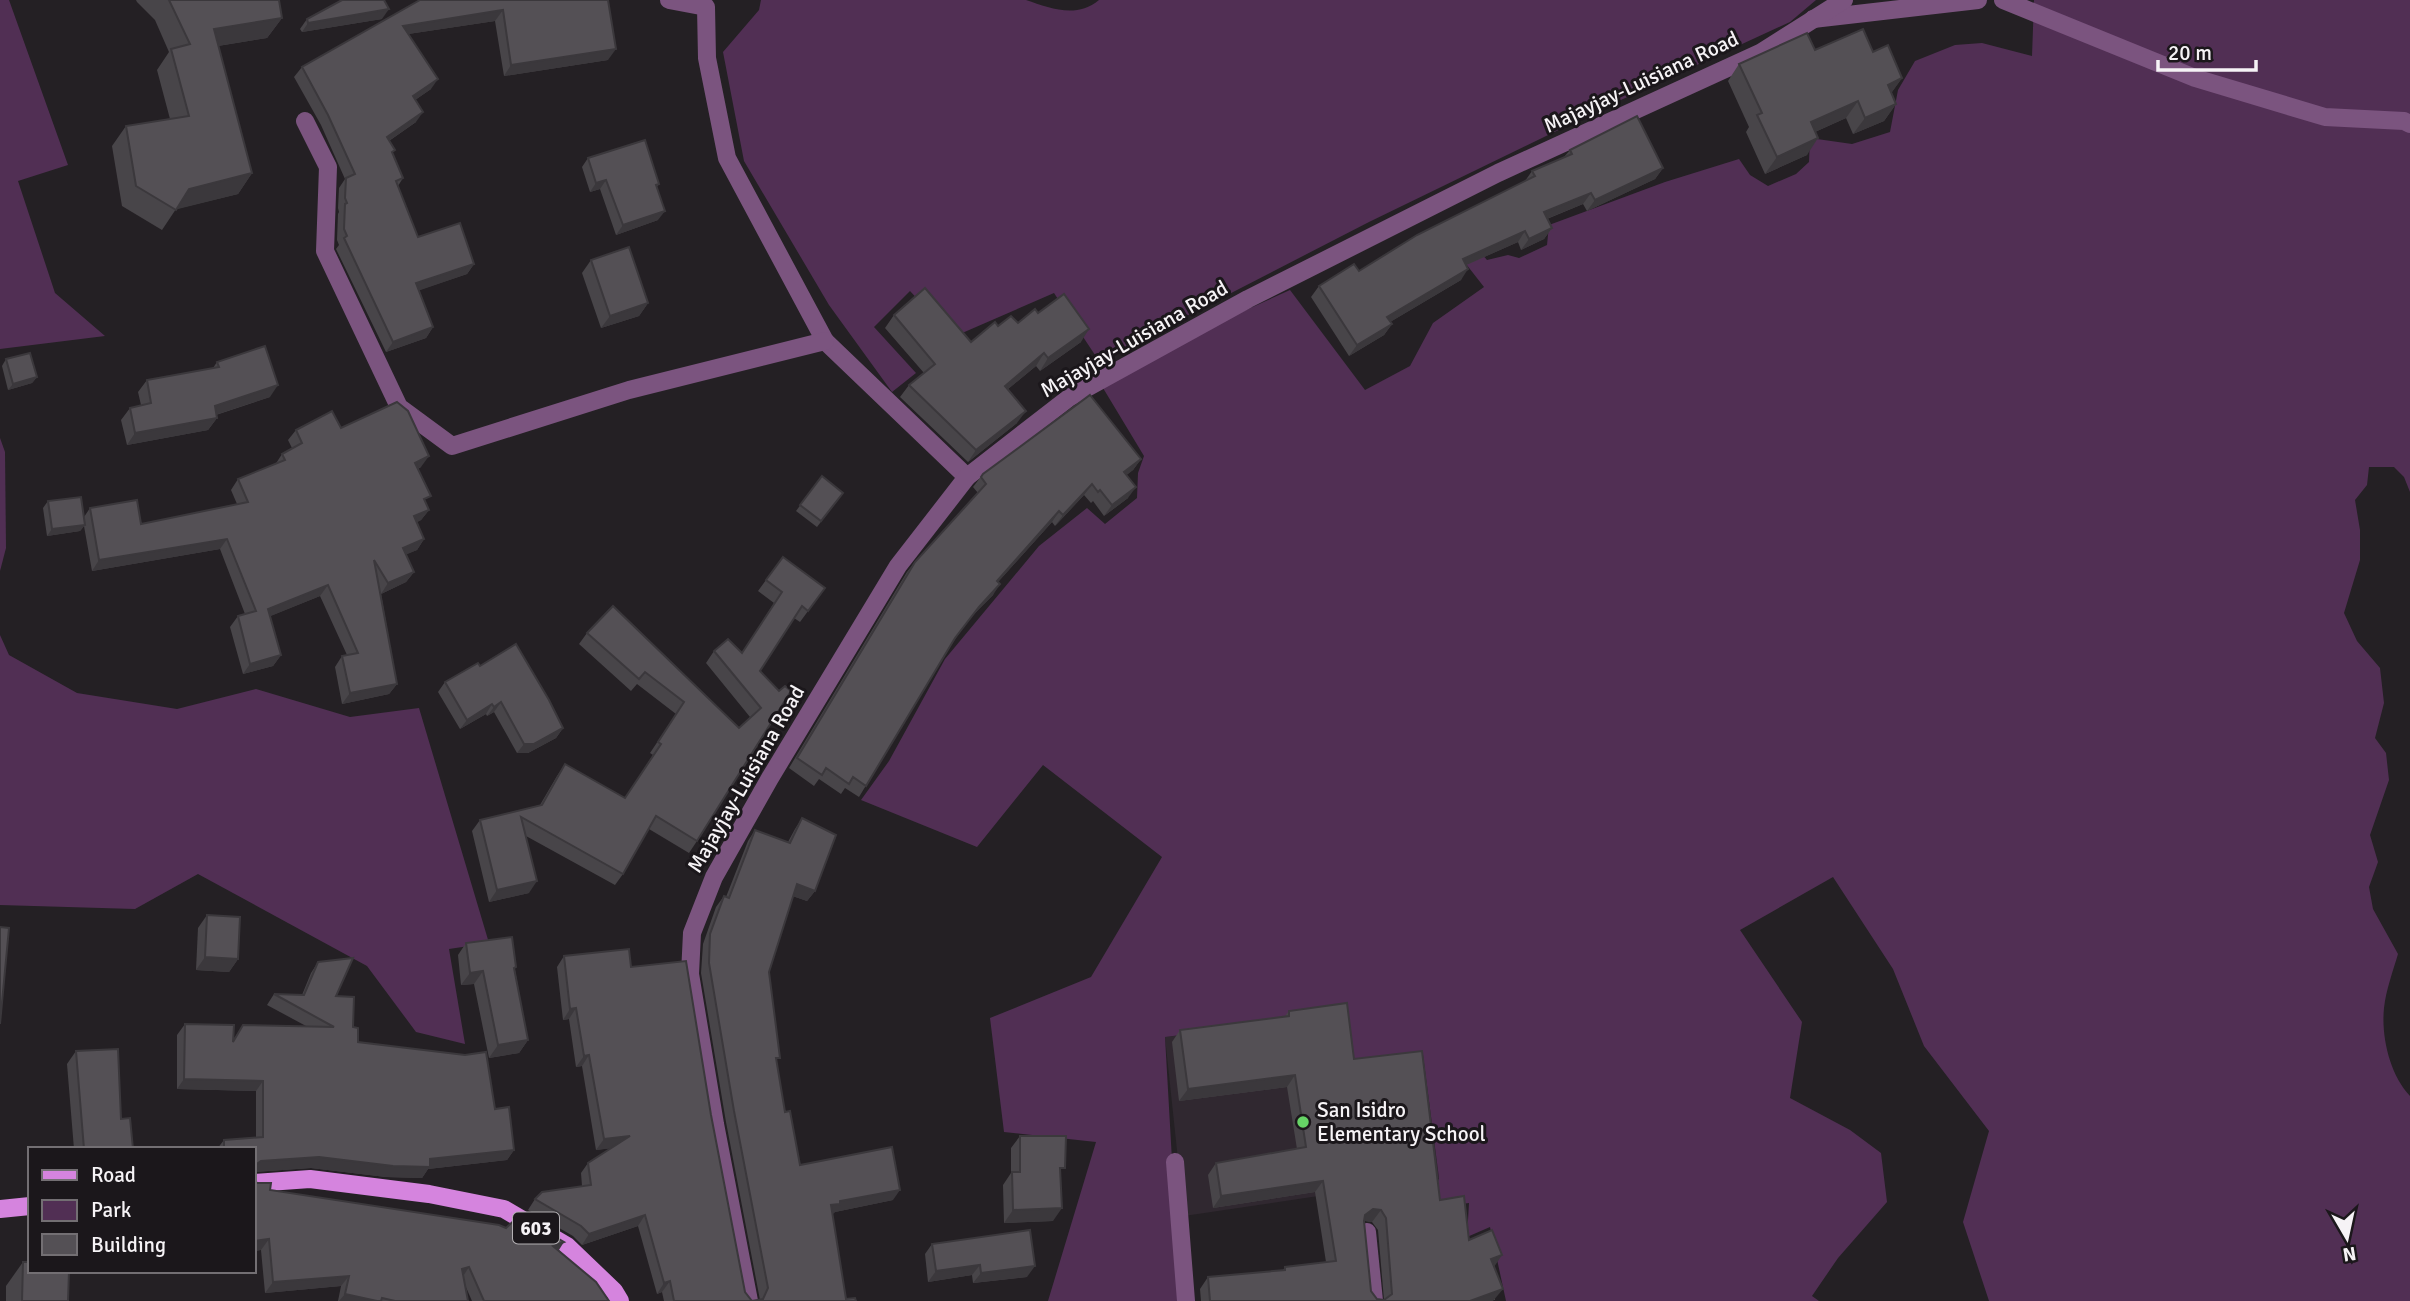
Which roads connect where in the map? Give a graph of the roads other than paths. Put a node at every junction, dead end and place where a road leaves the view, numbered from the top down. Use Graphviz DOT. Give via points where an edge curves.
graph roads {
  1 [pos="668,0"];
  2 [pos="1844,0"];
  3 [pos="1978,0"];
  4 [pos="2003,0"];
  5 [pos="1813,19"];
  6 [pos="305,121"];
  7 [pos="2410,124"];
  8 [pos="825,341"];
  9 [pos="967,477"];
  10 [pos="1175,1162"];
  11 [pos="256,1183"];
  12 [pos="28,1206"];
  13 [pos="0,1209"];
  14 [pos="1367,1233"];
  15 [pos="620,1301"];
  16 [pos="749,1301"];
  17 [pos="1186,1301"];
  18 [pos="1374,1301"];
  1 -- 8 [label="street" via="706,7 707,58 727,158"];
  2 -- 5 [label="street, Majayjay-Luisiana Road"];
  3 -- 5 [label="street"];
  4 -- 7 [label="street" via="2208,82 2325,117"];
  5 -- 9 [label="street, Majayjay-Luisiana Road" via="1760,53 1498,173 1248,299 1070,397"];
  6 -- 8 [label="street" via="328,167 325,251 400,407 452,446 629,390"];
  8 -- 9 [label="street"];
  9 -- 16 [label="street, Majayjay-Luisiana Road" via="898,566 770,778 714,877 692,933 690,974"];
  10 -- 17 [label="street"];
  11 -- 15 [label="main road, 603" via="310,1179 504,1209 567,1246"];
  12 -- 13 [label="main road"];
  14 -- 18 [label="street"];
}
